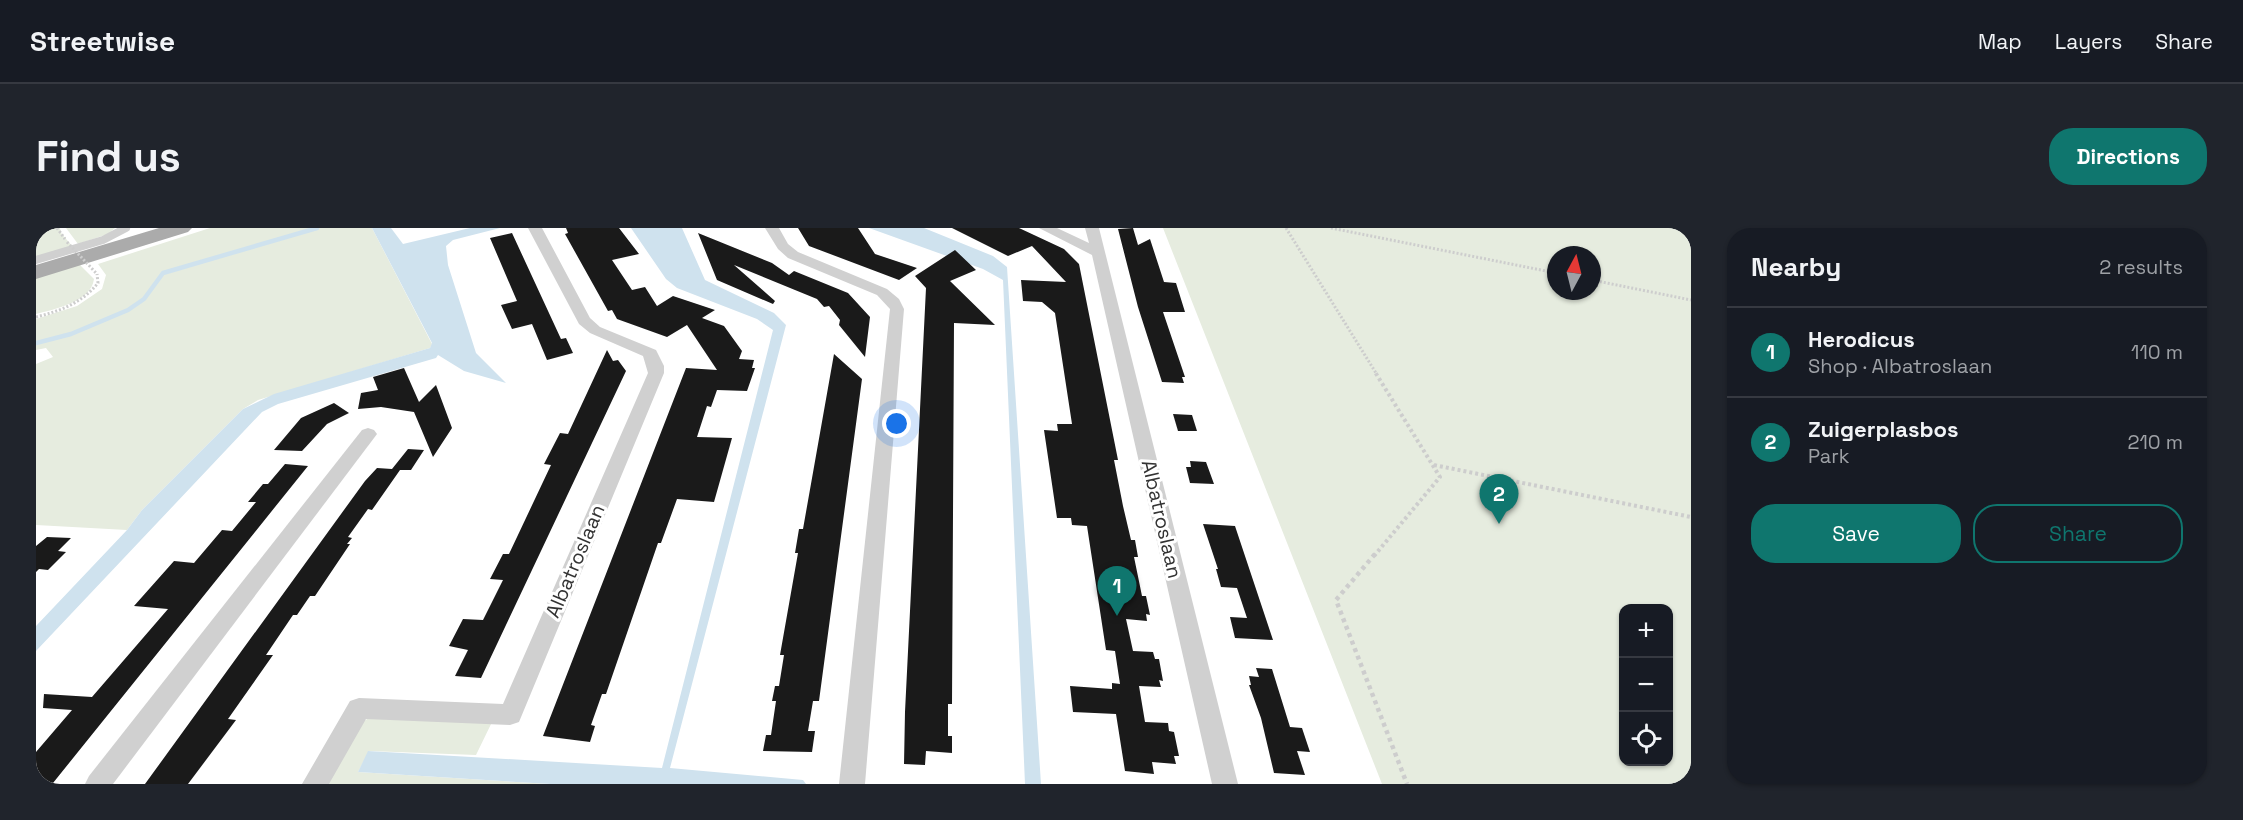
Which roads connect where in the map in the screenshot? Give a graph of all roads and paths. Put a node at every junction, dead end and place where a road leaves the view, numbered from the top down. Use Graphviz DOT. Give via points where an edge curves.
graph roads {
  1 [pos="57,228"];
  2 [pos="126,228"];
  3 [pos="181,228"];
  4 [pos="535,228"];
  5 [pos="772,228"];
  6 [pos="1046,228"];
  7 [pos="1092,228"];
  8 [pos="1286,228"];
  9 [pos="1331,228"];
  10 [pos="1099,253"];
  11 [pos="36,260"];
  12 [pos="1547,271"];
  13 [pos="36,272"];
  14 [pos="1601,282"];
  15 [pos="1691,300"];
  16 [pos="36,317"];
  17 [pos="368,434"];
  18 [pos="1433,465"];
  19 [pos="1691,516"];
  20 [pos="98,784"];
  21 [pos="315,784"];
  22 [pos="852,784"];
  23 [pos="1225,784"];
  24 [pos="1407,784"];
  1 -- 16 [label="path, bridge" via="96,274 98,283 92,292 58,311"];
  2 -- 11 [label="lane" via="103,240"];
  3 -- 13 [label="main road"];
  4 -- 21 [label="street, Albatroslaan" via="584,321 650,353 656,373 510,715 358,708"];
  5 -- 22 [label="street" via="793,255 882,292 897,309"];
  6 -- 10 [label="street"];
  7 -- 10 [label="street, Albatroslaan"];
  8 -- 18 [label="path"];
  9 -- 12 [label="path"];
  10 -- 23 [label="street, Albatroslaan"];
  14 -- 15 [label="path"];
  17 -- 20 [label="street"];
  18 -- 19 [label="path"];
  18 -- 24 [label="path" via="1440,477 1336,600"];
}
